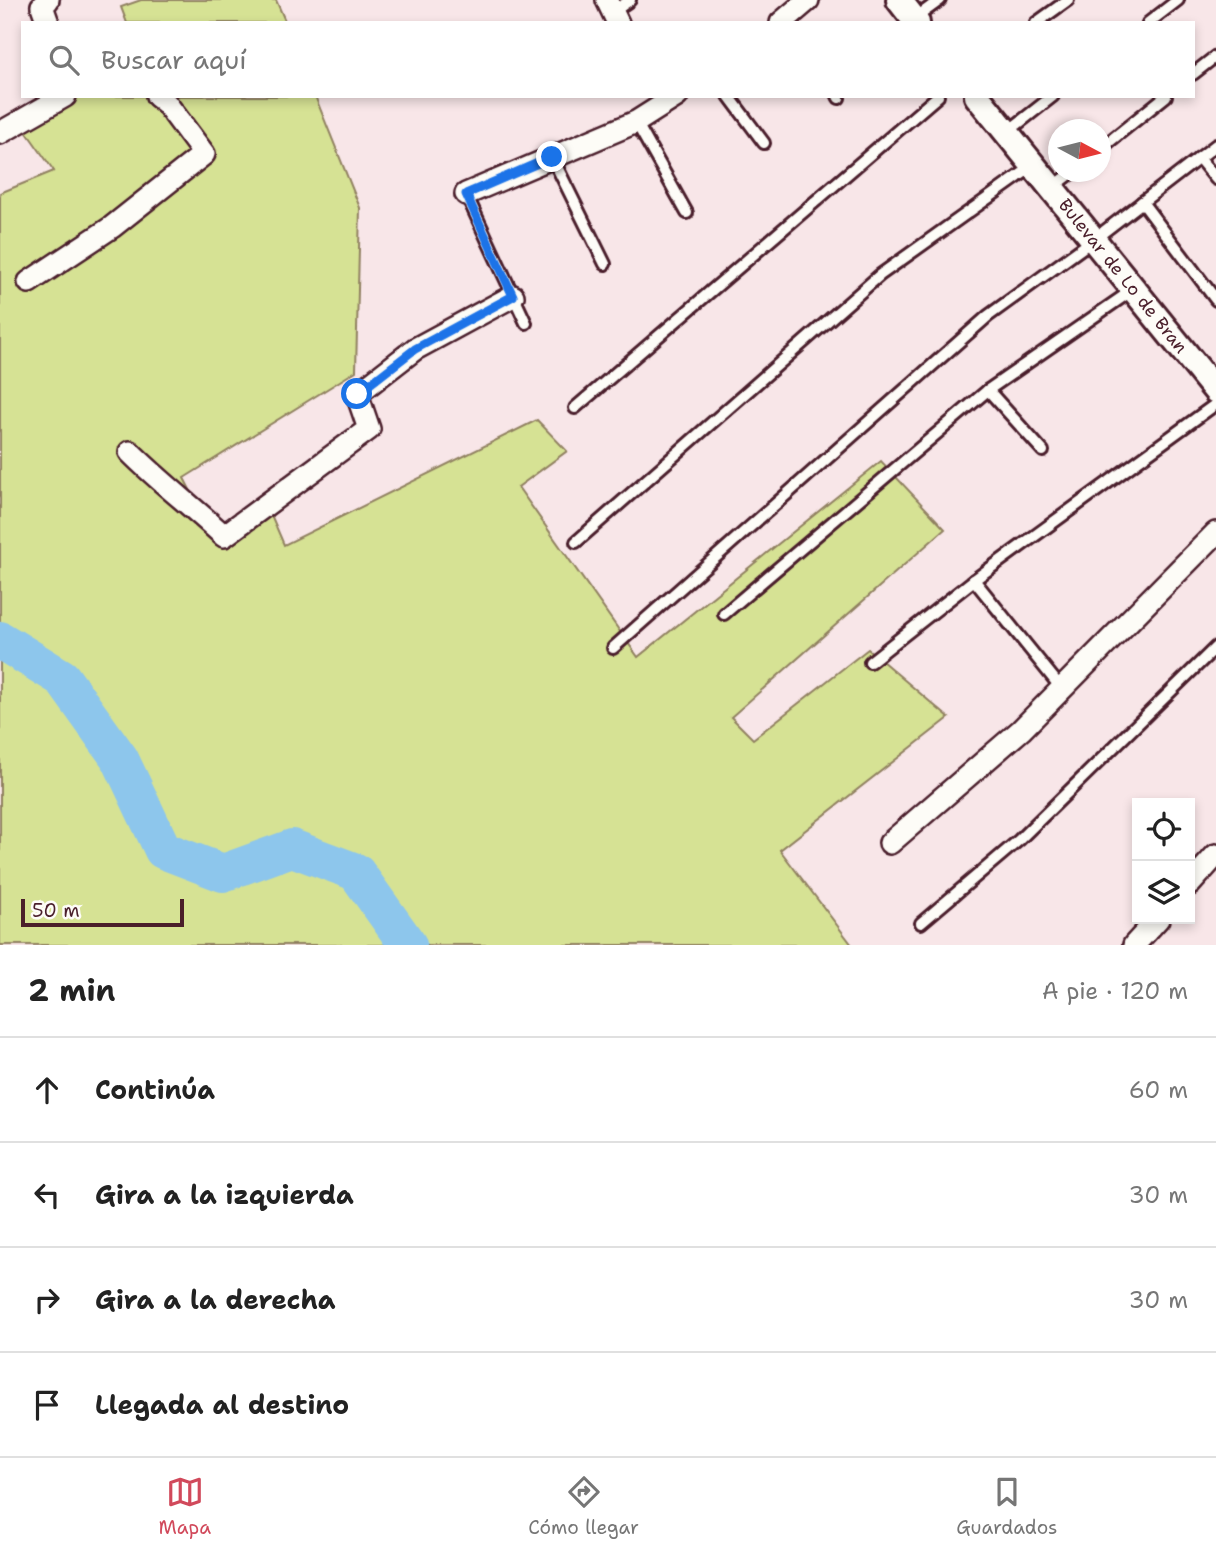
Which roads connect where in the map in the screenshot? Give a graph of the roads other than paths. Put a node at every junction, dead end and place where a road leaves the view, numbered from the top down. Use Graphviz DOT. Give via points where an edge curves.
graph roads {
  1 [pos="48,0"];
  2 [pos="807,0"];
  3 [pos="940,0"];
  4 [pos="1068,0"];
  5 [pos="1178,0"];
  6 [pos="910,14"];
  7 [pos="47,21"];
  8 [pos="784,21"];
  9 [pos="1039,21"];
  10 [pos="1151,21"];
  11 [pos="1216,56"];
  12 [pos="1195,72"];
  13 [pos="61,98"];
  14 [pos="160,98"];
  15 [pos="731,98"];
  16 [pos="936,98"];
  17 [pos="979,98"];
  18 [pos="1050,98"];
  19 [pos="1164,98"];
  20 [pos="664,100"];
  21 [pos="636,122"];
  22 [pos="0,133"];
  23 [pos="1006,133"];
  24 [pos="1111,141"];
  25 [pos="764,142"];
  26 [pos="1216,145"];
  27 [pos="552,157"];
  28 [pos="1199,158"];
  29 [pos="1033,166"];
  30 [pos="1216,179"];
  31 [pos="1060,182"];
  32 [pos="1052,188"];
  33 [pos="466,194"];
  34 [pos="1142,202"];
  35 [pos="687,213"];
  36 [pos="1093,240"];
  37 [pos="605,264"];
  38 [pos="29,282"];
  39 [pos="1134,289"];
  40 [pos="513,296"];
  41 [pos="1216,300"];
  42 [pos="526,323"];
  43 [pos="988,390"];
  44 [pos="1216,391"];
  45 [pos="1216,404"];
  46 [pos="575,408"];
  47 [pos="1044,451"];
  48 [pos="130,452"];
  49 [pos="1216,533"];
  50 [pos="576,542"];
  51 [pos="974,580"];
  52 [pos="724,614"];
  53 [pos="1216,647"];
  54 [pos="613,648"];
  55 [pos="870,662"];
  56 [pos="1062,689"];
  57 [pos="890,843"];
  58 [pos="1216,855"];
  59 [pos="1195,878"];
  60 [pos="921,923"];
  61 [pos="1153,924"];
  62 [pos="1133,945"];
  1 -- 7 [label="street" via="42,6"];
  2 -- 8 [label="street"];
  3 -- 6 [label="lane"];
  4 -- 9 [label="lane"];
  5 -- 10 [label="lane"];
  11 -- 12 [label="lane"];
  13 -- 22 [label="street"];
  14 -- 38 [label="street" via="204,154 112,227"];
  15 -- 25 [label="lane"];
  16 -- 46 [label="lane"];
  17 -- 23 [label="street, Bulevar de Lo de Bran"];
  18 -- 23 [label="lane"];
  19 -- 24 [label="lane"];
  20 -- 21 [label="street"];
  21 -- 27 [label="street"];
  21 -- 35 [label="lane"];
  23 -- 29 [label="street, Bulevar de Lo de Bran"];
  26 -- 28 [label="lane"];
  27 -- 33 [label="street"];
  27 -- 37 [label="lane"];
  28 -- 30 [label="lane"];
  28 -- 34 [label="lane"];
  29 -- 32 [label="street, Bulevar de Lo de Bran"];
  29 -- 50 [label="lane" via="880,275"];
  31 -- 32 [label="lane"];
  32 -- 36 [label="street, Bulevar de Lo de Bran"];
  33 -- 40 [label="lane"];
  34 -- 36 [label="lane"];
  34 -- 41 [label="lane"];
  36 -- 39 [label="street, Bulevar de Lo de Bran"];
  36 -- 54 [label="lane" via="988,316"];
  39 -- 43 [label="lane"];
  39 -- 44 [label="street, Bulevar de Lo de Bran"];
  40 -- 42 [label="lane"];
  40 -- 48 [label="street" via="415,349 357,394 369,429 224,536"];
  43 -- 47 [label="lane"];
  43 -- 52 [label="lane"];
  45 -- 51 [label="lane"];
  49 -- 56 [label="street"];
  51 -- 55 [label="lane"];
  51 -- 56 [label="lane"];
  53 -- 60 [label="lane" via="1019,840"];
  56 -- 57 [label="street"];
  58 -- 59 [label="street"];
  61 -- 62 [label="street"];
}
